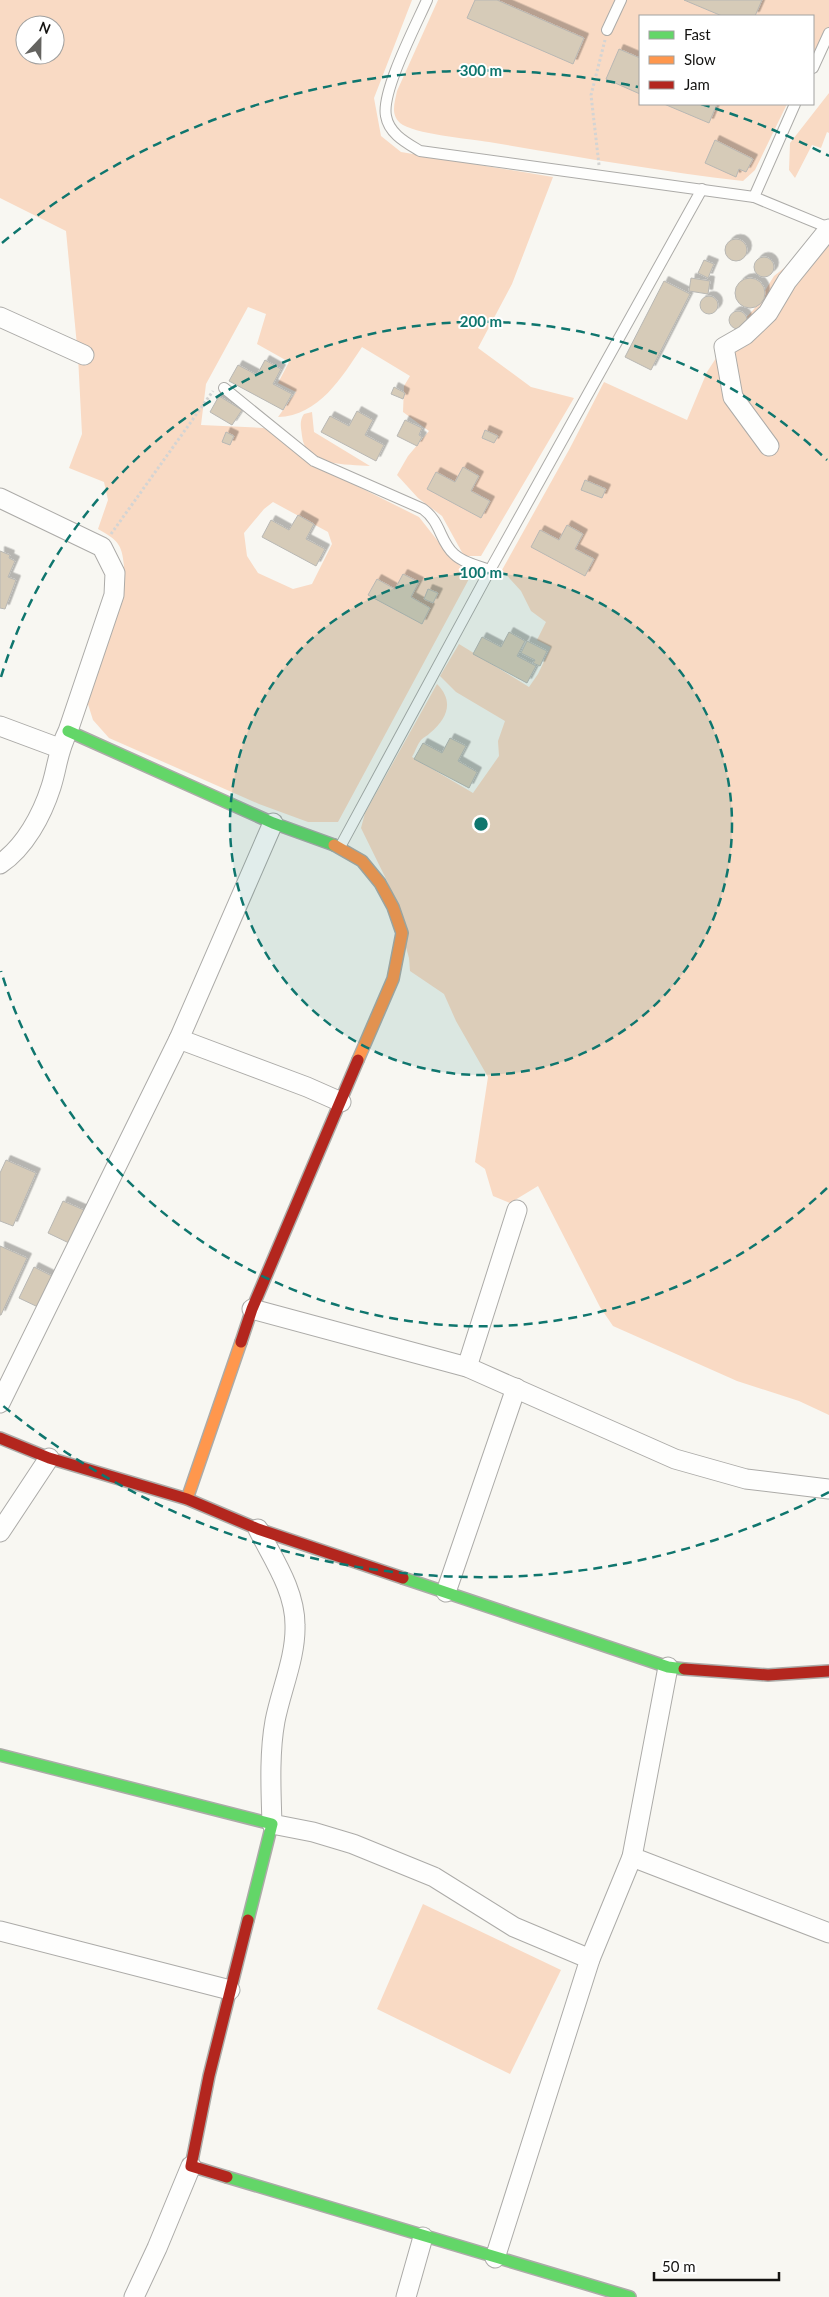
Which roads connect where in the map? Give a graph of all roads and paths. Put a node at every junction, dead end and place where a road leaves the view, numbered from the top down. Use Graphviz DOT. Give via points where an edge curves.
graph roads {
  1 [pos="427,0"];
  2 [pos="622,0"];
  3 [pos="607,30"];
  4 [pos="829,33"];
  5 [pos="814,66"];
  6 [pos="795,105"];
  7 [pos="601,176"];
  8 [pos="702,189"];
  9 [pos="754,197"];
  10 [pos="829,228"];
  11 [pos="0,317"];
  12 [pos="84,355"];
  13 [pos="224,388"];
  14 [pos="769,446"];
  15 [pos="0,498"];
  16 [pos="102,547"];
  17 [pos="490,570"];
  18 [pos="0,726"];
  19 [pos="68,732"];
  20 [pos="59,748"];
  21 [pos="273,823"];
  22 [pos="339,847"];
  23 [pos="0,864"];
  24 [pos="179,1039"];
  25 [pos="341,1102"];
  26 [pos="517,1210"];
  27 [pos="252,1309"];
  28 [pos="467,1367"];
  29 [pos="516,1388"];
  30 [pos="0,1403"];
  31 [pos="0,1438"];
  32 [pos="49,1458"];
  33 [pos="829,1488"];
  34 [pos="187,1500"];
  35 [pos="258,1529"];
  36 [pos="0,1532"];
  37 [pos="446,1592"];
  38 [pos="668,1667"];
  39 [pos="829,1671"];
  40 [pos="0,1755"];
  41 [pos="272,1824"];
  42 [pos="632,1857"];
  43 [pos="0,1931"];
  44 [pos="829,1933"];
  45 [pos="590,1959"];
  46 [pos="230,1990"];
  47 [pos="191,2166"];
  48 [pos="423,2237"];
  49 [pos="495,2258"];
  50 [pos="134,2297"];
  51 [pos="406,2297"];
  52 [pos="630,2297"];
  1 -- 7 [label="lane" via="390,84 386,117 397,137 420,151"];
  2 -- 3 [label="lane"];
  3 -- 7 [label="path" via="591,96"];
  4 -- 5 [label="lane"];
  6 -- 9 [label="lane"];
  7 -- 8 [label="lane"];
  8 -- 9 [label="lane"];
  8 -- 17 [label="lane"];
  9 -- 10 [label="lane"];
  10 -- 14 [label="street" via="786,281 768,313 745,335 724,347 733,397"];
  11 -- 12 [label="street"];
  13 -- 16 [label="path" via="216,387 208,397"];
  13 -- 17 [label="lane" via="314,460 423,509 437,522 452,553"];
  15 -- 16 [label="street"];
  16 -- 19 [label="street" via="115,573 114,595"];
  17 -- 22 [label="lane"];
  18 -- 20 [label="street"];
  19 -- 20 [label="street"];
  19 -- 21 [label="street"];
  20 -- 23 [label="street" via="51,787 30,834"];
  21 -- 22 [label="street"];
  21 -- 24 [label="street"];
  22 -- 25 [label="street" via="362,861 380,883 402,933 393,979"];
  24 -- 25 [label="street"];
  24 -- 30 [label="street"];
  25 -- 27 [label="street"];
  26 -- 28 [label="street"];
  27 -- 28 [label="street"];
  27 -- 34 [label="street"];
  28 -- 29 [label="street"];
  29 -- 33 [label="street" via="675,1458 746,1479"];
  29 -- 37 [label="street"];
  31 -- 32 [label="street"];
  32 -- 34 [label="street"];
  32 -- 36 [label="street"];
  34 -- 35 [label="street"];
  35 -- 37 [label="street"];
  35 -- 41 [label="street" via="287,1584 295,1624 293,1648 274,1723"];
  37 -- 38 [label="street"];
  38 -- 39 [label="street" via="742,1675 792,1676"];
  38 -- 42 [label="street"];
  40 -- 41 [label="street"];
  41 -- 45 [label="street" via="353,1844 434,1878 514,1927"];
  41 -- 46 [label="street"];
  42 -- 44 [label="street"];
  42 -- 45 [label="street"];
  43 -- 46 [label="street"];
  45 -- 49 [label="street"];
  46 -- 47 [label="street"];
  47 -- 48 [label="street"];
  47 -- 50 [label="street"];
  48 -- 49 [label="street"];
  48 -- 51 [label="street"];
  49 -- 52 [label="street"];
}
